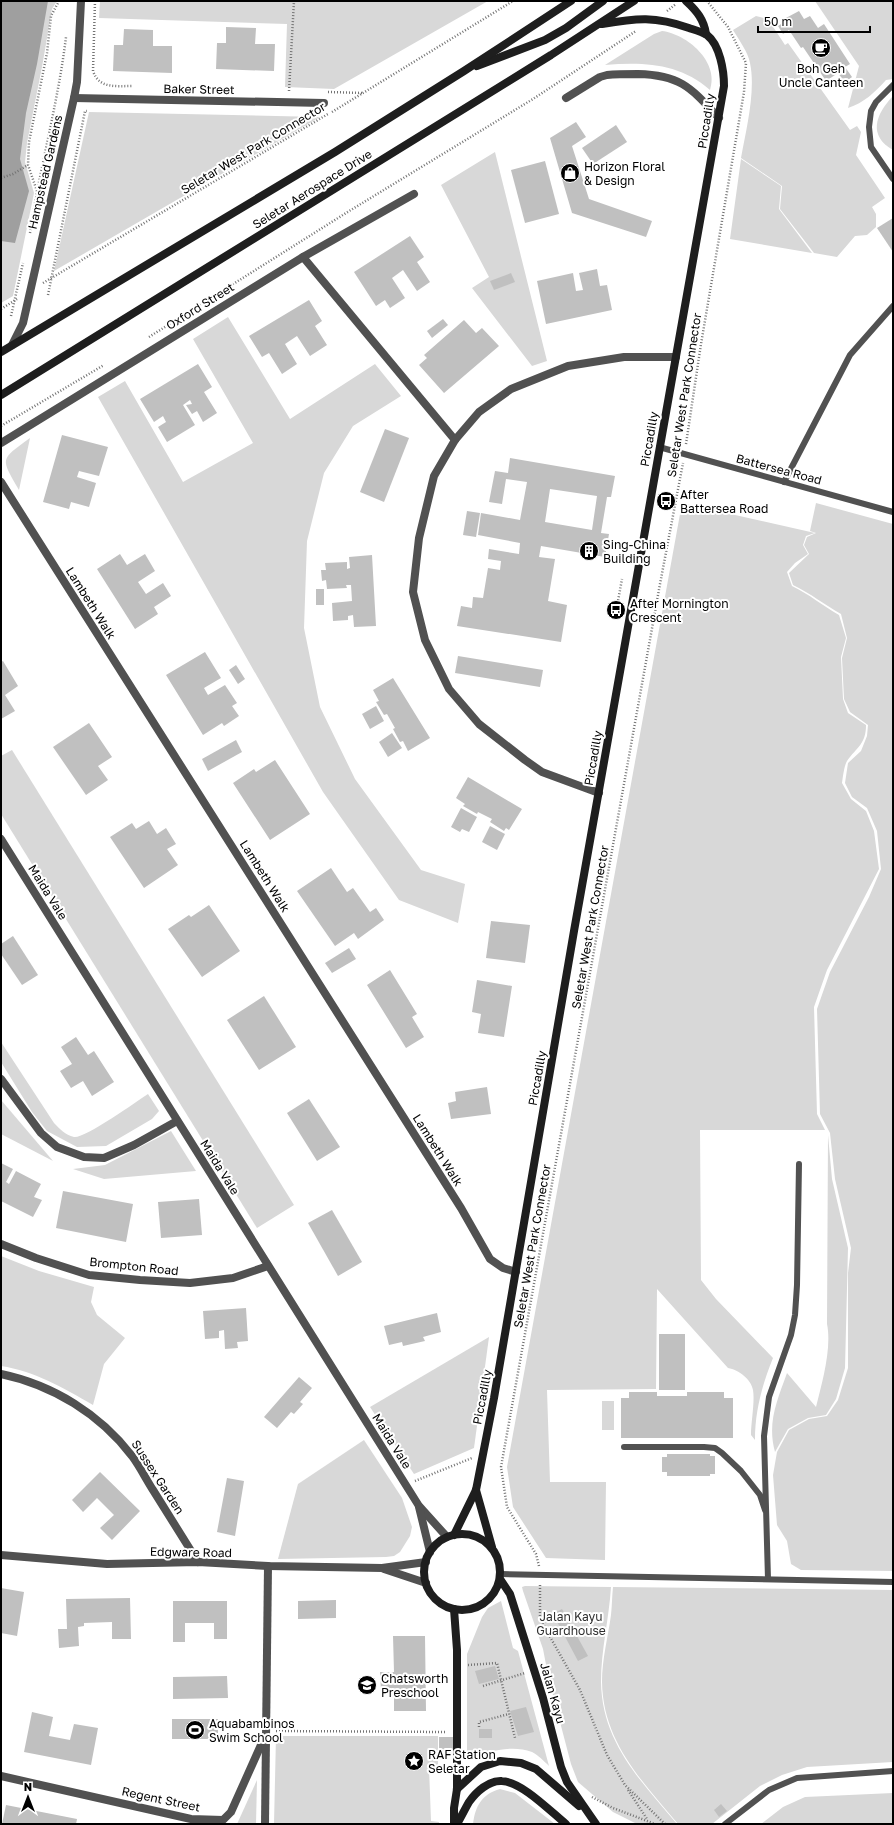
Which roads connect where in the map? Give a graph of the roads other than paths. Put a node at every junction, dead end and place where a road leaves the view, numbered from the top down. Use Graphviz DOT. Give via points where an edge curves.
graph roads {
  1 [pos="81,1"];
  2 [pos="571,1"];
  3 [pos="603,1"];
  4 [pos="634,1"];
  5 [pos="686,1"];
  6 [pos="602,24"];
  7 [pos="706,34"];
  8 [pos="464,71"];
  9 [pos="893,85"];
  10 [pos="74,98"];
  11 [pos="566,98"];
  12 [pos="324,104"];
  13 [pos="719,118"];
  14 [pos="893,178"];
  15 [pos="414,194"];
  16 [pos="303,257"];
  17 [pos="893,306"];
  18 [pos="12,345"];
  19 [pos="1,352"];
  20 [pos="676,358"];
  21 [pos="1,395"];
  22 [pos="455,440"];
  23 [pos="1,443"];
  24 [pos="659,447"];
  25 [pos="1,482"];
  26 [pos="784,482"];
  27 [pos="893,512"];
  28 [pos="599,793"];
  29 [pos="1,839"];
  30 [pos="1,1079"];
  31 [pos="177,1121"];
  32 [pos="799,1164"];
  33 [pos="1,1244"];
  34 [pos="268,1266"];
  35 [pos="516,1272"];
  36 [pos="1,1374"];
  37 [pos="624,1447"];
  38 [pos="476,1490"];
  39 [pos="419,1506"];
  40 [pos="768,1518"];
  41 [pos="451,1536"];
  42 [pos="492,1548"];
  43 [pos="430,1552"];
  44 [pos="1,1555"];
  45 [pos="198,1562"];
  46 [pos="426,1562"];
  47 [pos="268,1566"];
  48 [pos="382,1568"];
  49 [pos="500,1576"];
  50 [pos="768,1580"];
  51 [pos="893,1582"];
  52 [pos="426,1583"];
  53 [pos="454,1609"];
  54 [pos="265,1733"];
  55 [pos="893,1771"];
  56 [pos="1,1776"];
  57 [pos="457,1789"];
  58 [pos="586,1812"];
  59 [pos="265,1824"];
  60 [pos="456,1824"];
  61 [pos="566,1824"];
  62 [pos="596,1824"];
  63 [pos="725,1824"];
  1 -- 10 [label="street, Hampstead Gardens"];
  2 -- 8 [label="street, Seletar Aerospace Drive"];
  3 -- 8 [label="street" via="545,40"];
  4 -- 6 [label="street, Seletar Aerospace Drive"];
  5 -- 7 [label="street, Piccadilly" via="705,24"];
  6 -- 7 [label="street" via="655,19"];
  6 -- 21 [label="street, Seletar Aerospace Drive"];
  7 -- 13 [label="street, Piccadilly" via="712,40 722,61 724,72"];
  8 -- 18 [label="street, Seletar Aerospace Drive" via="328,156"];
  9 -- 14 [label="lane" via="876,102 871,111 869,127 871,147"];
  10 -- 12 [label="street, Baker Street"];
  10 -- 18 [label="street, Hampstead Gardens" via="24,323"];
  11 -- 13 [label="street" via="607,75 655,75 668,77 688,87"];
  13 -- 20 [label="street, Piccadilly"];
  15 -- 16 [label="street, Oxford Street"];
  16 -- 22 [label="street"];
  16 -- 23 [label="street, Oxford Street"];
  17 -- 26 [label="lane" via="850,356"];
  18 -- 19 [label="street, Seletar Aerospace Drive"];
  20 -- 22 [label="street" via="624,357 568,366 511,389 479,412"];
  20 -- 24 [label="street, Piccadilly"];
  22 -- 28 [label="street" via="434,476 419,538 413,592 425,640 449,689 479,724 542,772"];
  24 -- 26 [label="lane, Battersea Road"];
  24 -- 28 [label="street, Piccadilly"];
  25 -- 35 [label="street, Lambeth Walk" via="461,1208 490,1259 503,1268"];
  26 -- 27 [label="lane, Battersea Road"];
  28 -- 35 [label="street, Piccadilly"];
  29 -- 31 [label="street, Maida Vale"];
  30 -- 31 [label="street" via="41,1133 57,1147 84,1157 104,1158"];
  31 -- 34 [label="street, Maida Vale"];
  32 -- 40 [label="lane" via="795,1315 791,1335 770,1397 764,1436"];
  33 -- 34 [label="street, Brompton Road" via="89,1275 140,1280 190,1283 219,1280"];
  34 -- 39 [label="street, Maida Vale"];
  35 -- 38 [label="street, Piccadilly"];
  36 -- 45 [label="street, Sussex Garden" via="60,1394 93,1416 112,1434 133,1457"];
  37 -- 40 [label="lane" via="715,1448 730,1460 760,1495"];
  38 -- 41 [label="street, Piccadilly"];
  38 -- 42 [label="street, Piccadilly"];
  39 -- 41 [label="street, Maida Vale"];
  39 -- 43 [label="street, Maida Vale"];
  40 -- 50 [label="lane"];
  41 -- 42 [label="street" via="475,1536"];
  41 -- 43 [label="street"];
  42 -- 49 [label="street" via="497,1556"];
  43 -- 46 [label="street"];
  44 -- 45 [label="street, Edgware Road" via="107,1564"];
  45 -- 47 [label="street, Edgware Road"];
  46 -- 48 [label="street, Edgware Road"];
  46 -- 52 [label="street"];
  47 -- 48 [label="street, Edgware Road"];
  47 -- 54 [label="street, Regent Street"];
  48 -- 52 [label="street, Edgware Road"];
  49 -- 50 [label="lane" via="540,1574"];
  49 -- 53 [label="street" via="496,1590 488,1600 466,1610"];
  49 -- 58 [label="street, Jalan Kayu" via="510,1594 561,1767 567,1782"];
  50 -- 51 [label="lane"];
  52 -- 53 [label="street" via="437,1600"];
  53 -- 57 [label="street" via="457,1666"];
  54 -- 56 [label="street, Regent Street" via="231,1812 223,1820 191,1819"];
  54 -- 59 [label="street, Regent Street"];
  55 -- 63 [label="lane" via="797,1778 769,1790"];
  57 -- 58 [label="street, Jalan Kayu" via="481,1767 500,1761 521,1763 536,1769"];
  57 -- 60 [label="street" via="454,1808"];
  58 -- 62 [label="street, Jalan Kayu"];
  60 -- 61 [label="street" via="470,1801 483,1788 494,1781 503,1780 518,1786"];
}
